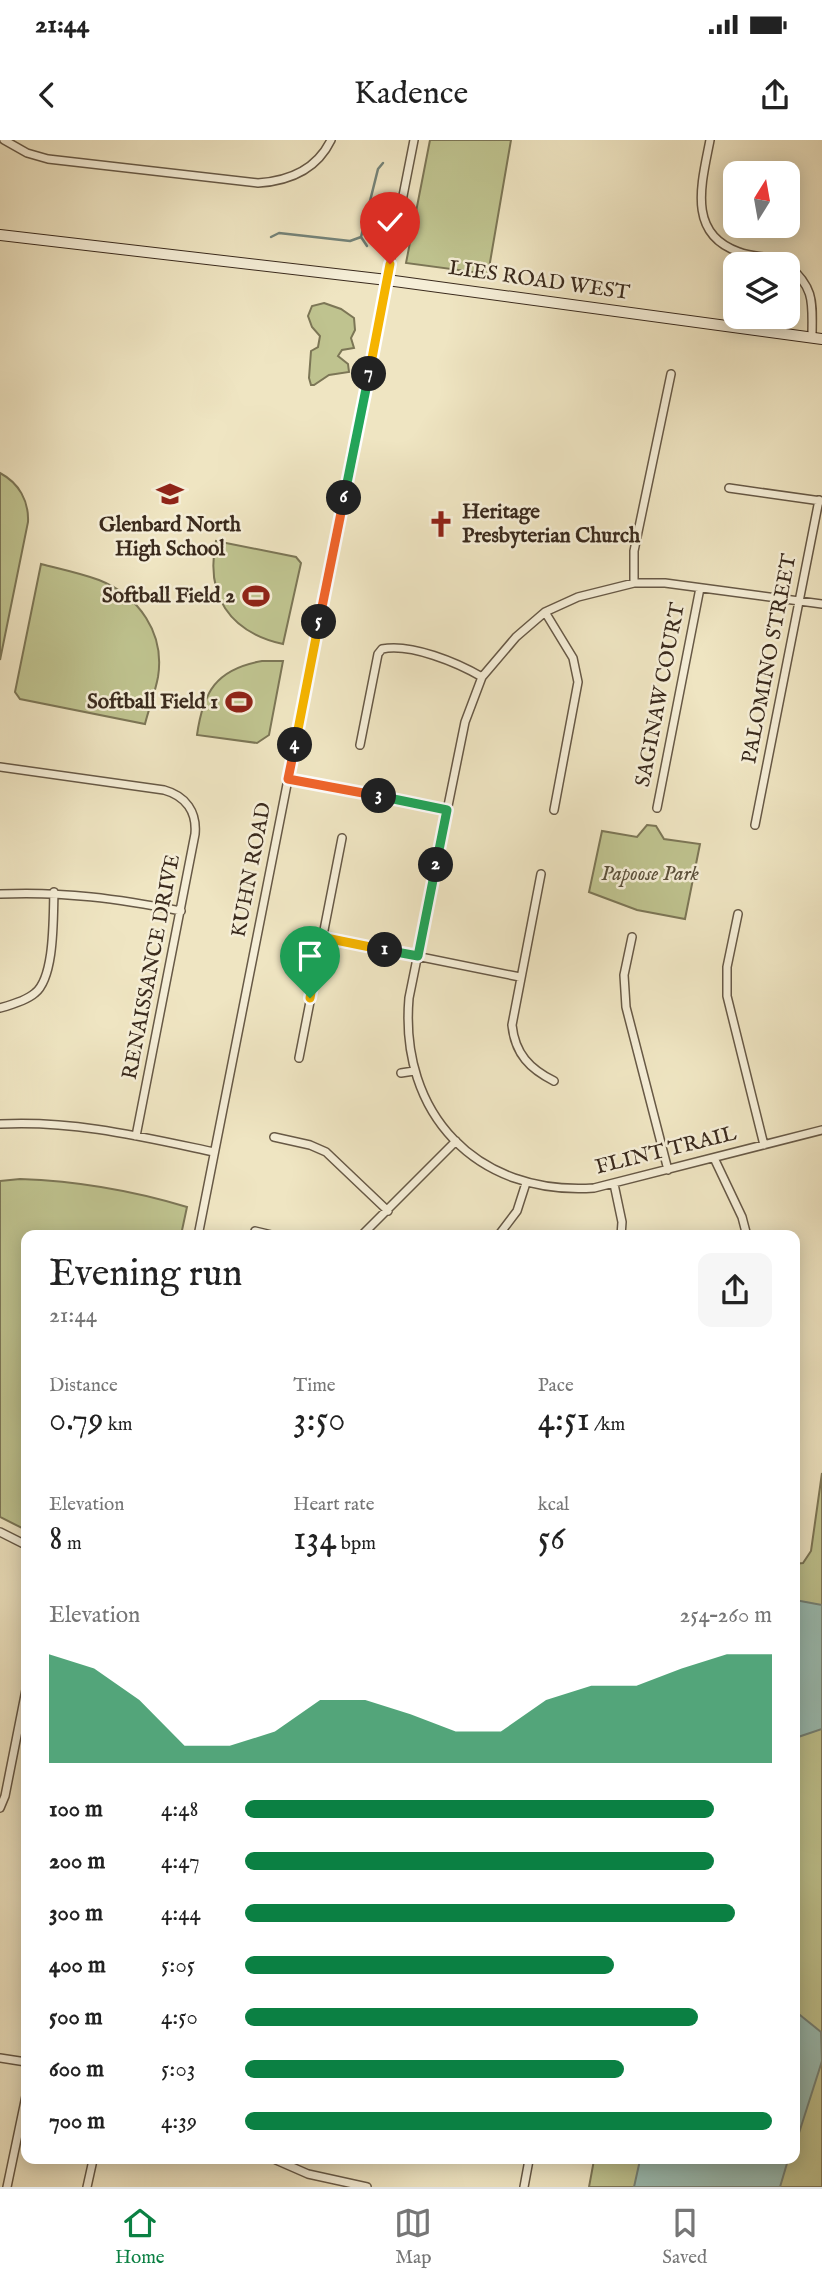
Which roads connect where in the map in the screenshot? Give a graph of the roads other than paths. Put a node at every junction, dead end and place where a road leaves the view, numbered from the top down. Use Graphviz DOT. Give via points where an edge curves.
graph roads {
  1 [pos="4,140"];
  2 [pos="331,140"];
  3 [pos="414,140"];
  4 [pos="710,140"];
  5 [pos="0,236"];
  6 [pos="740,252"];
  7 [pos="800,277"];
  8 [pos="387,280"];
  9 [pos="817,338"];
  10 [pos="671,374"];
  11 [pos="729,488"];
  12 [pos="820,501"];
  13 [pos="634,583"];
  14 [pos="700,588"];
  15 [pos="799,603"];
  16 [pos="822,604"];
  17 [pos="545,612"];
  18 [pos="482,677"];
  19 [pos="360,745"];
  20 [pos="0,767"];
  21 [pos="288,779"];
  22 [pos="657,808"];
  23 [pos="447,810"];
  24 [pos="554,810"];
  25 [pos="755,825"];
  26 [pos="342,838"];
  27 [pos="541,874"];
  28 [pos="54,892"];
  29 [pos="0,894"];
  30 [pos="181,911"];
  31 [pos="738,914"];
  32 [pos="321,937"];
  33 [pos="632,937"];
  34 [pos="418,956"];
  35 [pos="520,976"];
  36 [pos="0,1008"];
  37 [pos="299,1058"];
  38 [pos="414,1071"];
  39 [pos="401,1073"];
  40 [pos="554,1081"];
  41 [pos="0,1124"];
  42 [pos="822,1130"];
  43 [pos="136,1136"];
  44 [pos="274,1137"];
  45 [pos="456,1141"];
  46 [pos="764,1145"];
  47 [pos="214,1152"];
  48 [pos="714,1158"];
  49 [pos="668,1170"];
  50 [pos="526,1183"];
  51 [pos="614,1184"];
  52 [pos="388,1211"];
  53 [pos="199,1230"];
  54 [pos="367,1230"];
  55 [pos="502,1230"];
  56 [pos="621,1230"];
  57 [pos="745,1230"];
  58 [pos="0,1532"];
  59 [pos="21,1542"];
  60 [pos="21,1715"];
  61 [pos="0,1808"];
  62 [pos="0,2058"];
  63 [pos="21,2061"];
  64 [pos="21,2120"];
  65 [pos="92,2164"];
  66 [pos="285,2164"];
  67 [pos="528,2164"];
  68 [pos="7,2187"];
  69 [pos="87,2187"];
  70 [pos="368,2187"];
  71 [pos="524,2187"];
  1 -- 2 [label="street" via="48,159 258,183 281,180 314,164"];
  3 -- 8 [label="street, KUHN ROAD"];
  4 -- 6 [label="street" via="700,193 705,226 723,244"];
  5 -- 8 [label="street, LIES ROAD WEST"];
  7 -- 9 [label="street" via="814,310"];
  8 -- 9 [label="street, LIES ROAD WEST"];
  8 -- 21 [label="street, KUHN ROAD"];
  10 -- 13 [label="street" via="634,551"];
  11 -- 12 [label="street"];
  12 -- 15 [label="street, PALOMINO STREET"];
  13 -- 14 [label="street, FLINT TRAIL"];
  13 -- 17 [label="street, FLINT TRAIL" via="595,591"];
  14 -- 15 [label="street, FLINT TRAIL"];
  14 -- 22 [label="street, SAGINAW COURT"];
  15 -- 16 [label="street, FLINT TRAIL"];
  15 -- 25 [label="street, PALOMINO STREET"];
  17 -- 18 [label="street, FLINT TRAIL"];
  17 -- 24 [label="street" via="570,653 578,682"];
  18 -- 19 [label="street" via="449,659 381,646"];
  18 -- 23 [label="street, FLINT TRAIL" via="465,722"];
  20 -- 30 [label="street, RENAISSANCE DRIVE" via="164,790 190,805 196,829"];
  21 -- 23 [label="street"];
  21 -- 47 [label="street, KUHN ROAD"];
  23 -- 34 [label="street, FLINT TRAIL"];
  26 -- 32 [label="street"];
  27 -- 35 [label="street"];
  28 -- 29 [label="street"];
  28 -- 30 [label="street"];
  28 -- 36 [label="street" via="46,973 36,993"];
  30 -- 43 [label="street, RENAISSANCE DRIVE"];
  31 -- 46 [label="street" via="727,967 727,996"];
  32 -- 34 [label="street"];
  32 -- 37 [label="street"];
  33 -- 49 [label="street" via="624,975 626,1007"];
  34 -- 35 [label="street"];
  34 -- 38 [label="street, FLINT TRAIL" via="408,1026"];
  35 -- 40 [label="street" via="513,1012 514,1040 530,1066"];
  38 -- 39 [label="street"];
  38 -- 45 [label="street, FLINT TRAIL" via="429,1105"];
  41 -- 43 [label="street" via="56,1123"];
  42 -- 46 [label="street, FLINT TRAIL"];
  43 -- 47 [label="street"];
  44 -- 52 [label="street" via="326,1152"];
  45 -- 50 [label="street, FLINT TRAIL" via="485,1164"];
  45 -- 52 [label="street"];
  46 -- 48 [label="street, FLINT TRAIL"];
  47 -- 53 [label="street, KUHN ROAD"];
  48 -- 49 [label="street, FLINT TRAIL"];
  48 -- 57 [label="street"];
  49 -- 51 [label="street, FLINT TRAIL"];
  50 -- 51 [label="street, FLINT TRAIL" via="572,1189"];
  50 -- 55 [label="street" via="517,1210"];
  51 -- 56 [label="street"];
  52 -- 54 [label="street"];
  58 -- 59 [label="street"];
  60 -- 61 [label="street"];
  62 -- 63 [label="street"];
  64 -- 68 [label="street"];
  65 -- 69 [label="street"];
  66 -- 70 [label="street" via="308,2174"];
  67 -- 71 [label="street"];
}
